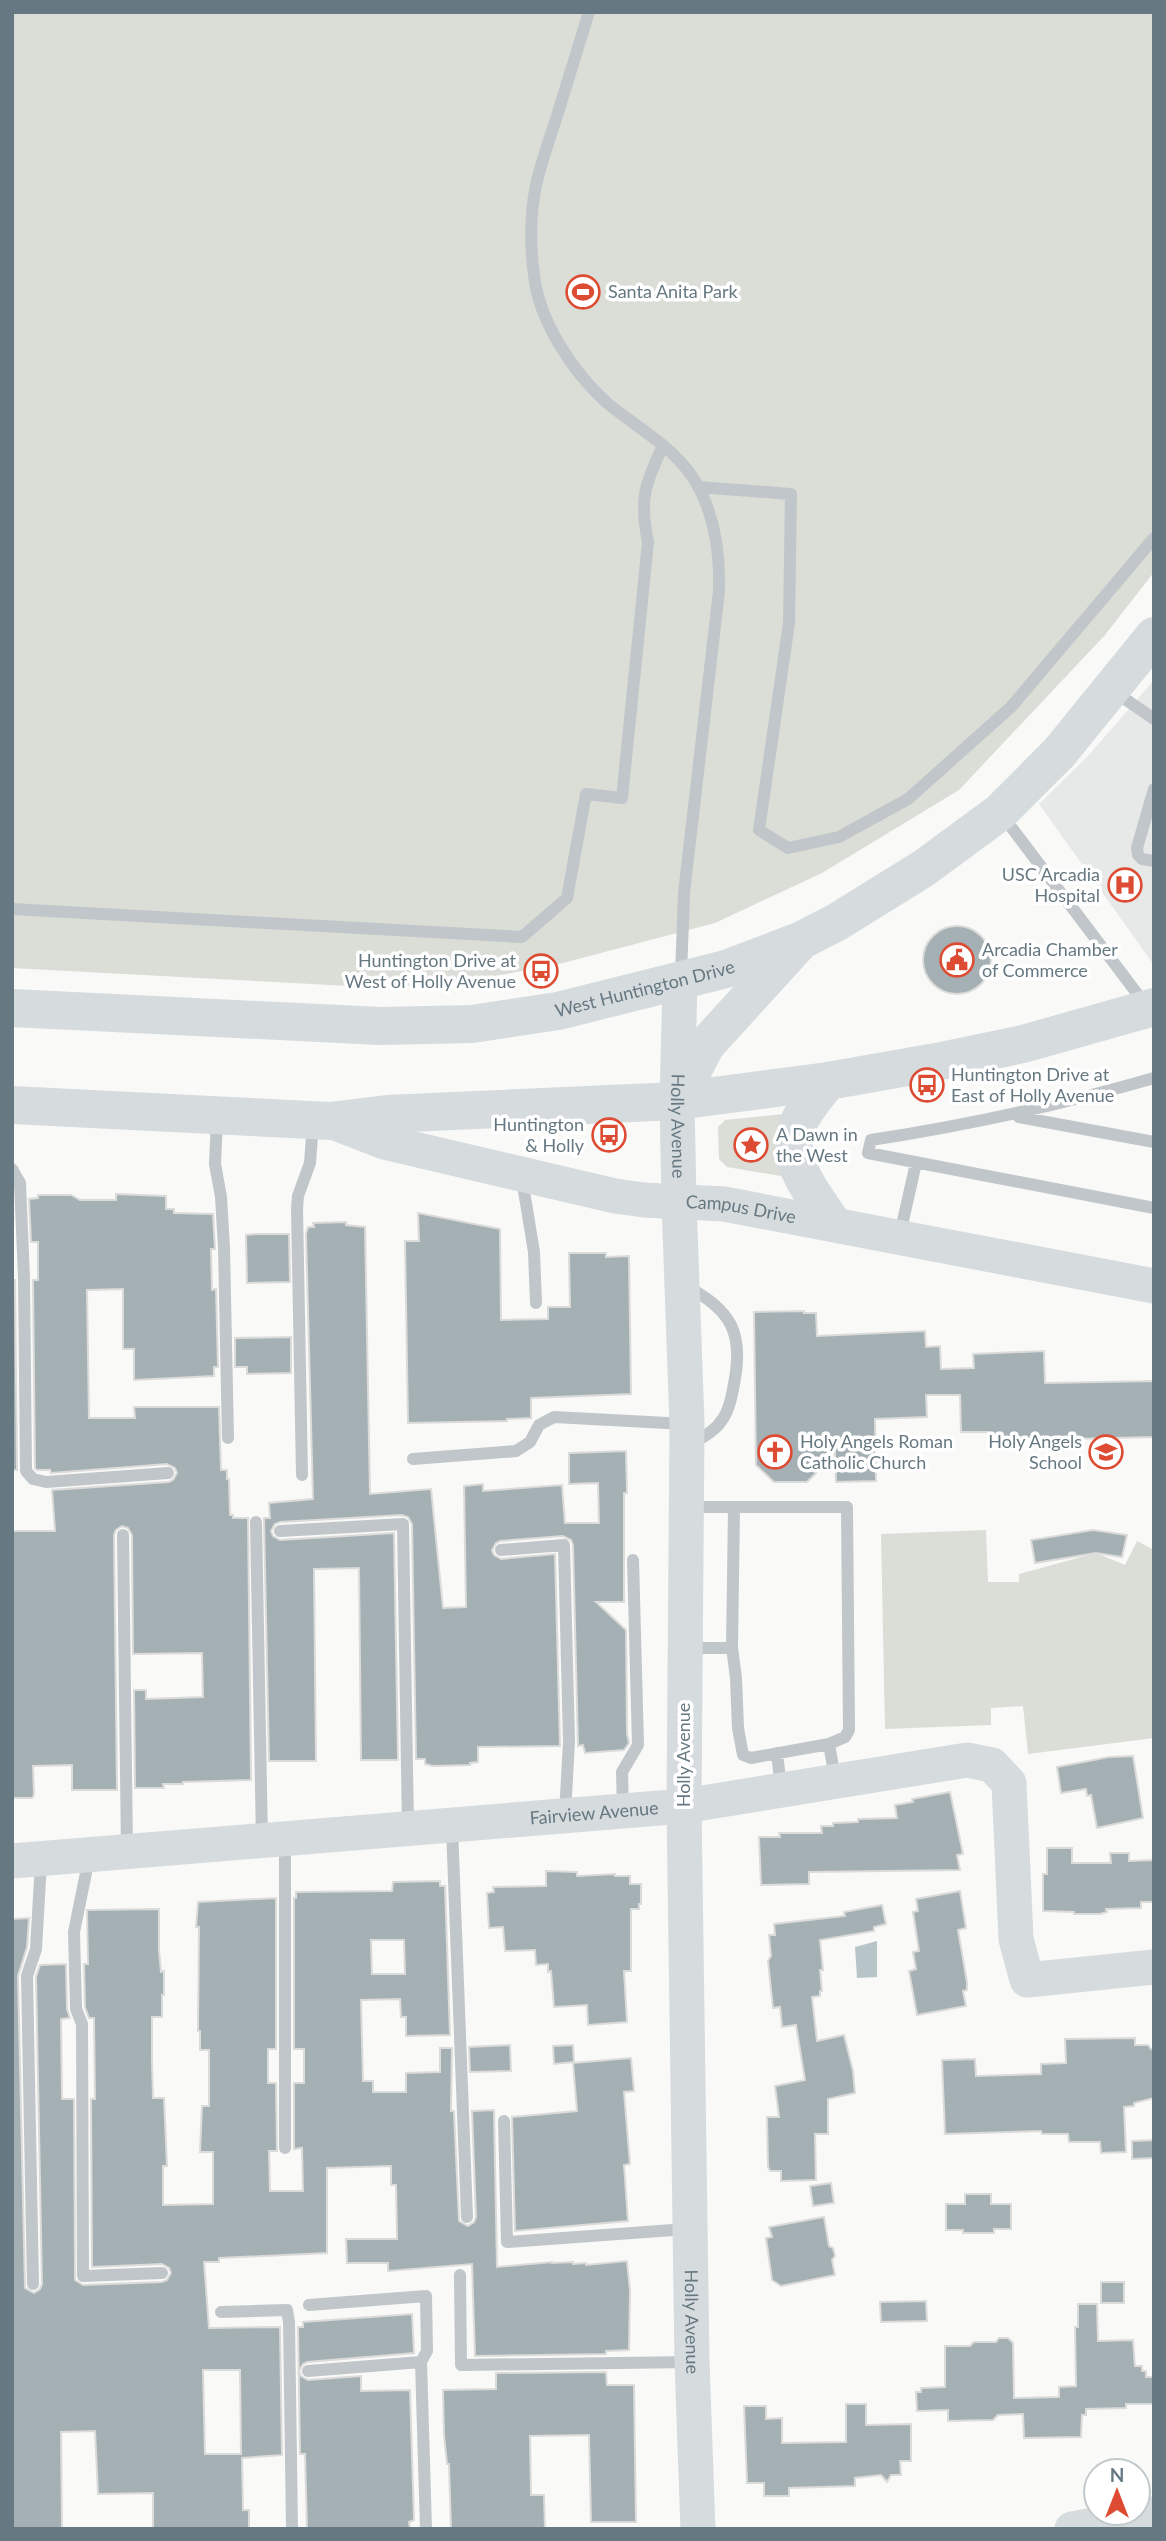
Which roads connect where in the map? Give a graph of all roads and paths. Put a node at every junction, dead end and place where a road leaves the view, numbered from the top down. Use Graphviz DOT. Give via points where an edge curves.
graph roads {
  1 [pos="589,12"];
  2 [pos="663,445"];
  3 [pos="698,487"];
  4 [pos="1154,538"];
  5 [pos="1154,636"];
  6 [pos="1112,690"];
  7 [pos="1154,719"];
  8 [pos="1154,789"];
  9 [pos="1000,811"];
  10 [pos="1154,861"];
  11 [pos="12,909"];
  12 [pos="802,940"];
  13 [pos="680,982"];
  14 [pos="12,1008"];
  15 [pos="1151,1008"];
  16 [pos="1154,1078"];
  17 [pos="828,1080"];
  18 [pos="677,1101"];
  19 [pos="12,1105"];
  20 [pos="217,1115"];
  21 [pos="1012,1116"];
  22 [pos="322,1120"];
  23 [pos="1154,1142"];
  24 [pos="916,1163"];
  25 [pos="12,1170"];
  26 [pos="521,1175"];
  27 [pos="678,1202"];
  28 [pos="1154,1208"];
  29 [pos="832,1223"];
  30 [pos="900,1237"];
  31 [pos="681,1284"];
  32 [pos="1154,1286"];
  33 [pos="536,1303"];
  34 [pos="686,1436"];
  35 [pos="228,1438"];
  36 [pos="413,1459"];
  37 [pos="169,1473"];
  38 [pos="302,1475"];
  39 [pos="685,1507"];
  40 [pos="734,1507"];
  41 [pos="256,1522"];
  42 [pos="280,1531"];
  43 [pos="123,1535"];
  44 [pos="501,1550"];
  45 [pos="634,1560"];
  46 [pos="685,1648"];
  47 [pos="733,1648"];
  48 [pos="829,1744"];
  49 [pos="777,1754"];
  50 [pos="835,1781"];
  51 [pos="781,1790"];
  52 [pos="684,1806"];
  53 [pos="623,1811"];
  54 [pos="565,1815"];
  55 [pos="452,1824"];
  56 [pos="408,1828"];
  57 [pos="274,1839"];
  58 [pos="127,1851"];
  59 [pos="90,1854"];
  60 [pos="27,1859"];
  61 [pos="1154,1967"];
  62 [pos="504,2121"];
  63 [pos="285,2148"];
  64 [pos="467,2217"];
  65 [pos="690,2229"];
  66 [pos="162,2273"];
  67 [pos="460,2275"];
  68 [pos="33,2284"];
  69 [pos="309,2305"];
  70 [pos="221,2312"];
  71 [pos="421,2362"];
  72 [pos="692,2362"];
  73 [pos="308,2371"];
  74 [pos="1094,2527"];
  75 [pos="292,2529"];
  76 [pos="426,2529"];
  77 [pos="698,2529"];
  78 [pos="1072,2529"];
  1 -- 2 [label="lane" via="536,184 534,278 552,332 584,378"];
  2 -- 3 [label="lane"];
  2 -- 11 [label="lane" via="643,496 648,542 622,798 586,794 567,898 522,937"];
  3 -- 4 [label="lane" via="791,494 789,623 759,830 788,848 839,837 908,799 1011,708"];
  3 -- 13 [label="lane" via="715,535 719,591 684,893"];
  5 -- 6 [label="main road, West Huntington Drive"];
  6 -- 7 [label="lane"];
  6 -- 9 [label="main road, West Huntington Drive" via="1059,753"];
  8 -- 10 [label="lane" via="1137,848 1142,859"];
  9 -- 12 [label="main road, West Huntington Drive" via="924,868"];
  9 -- 15 [label="lane"];
  12 -- 13 [label="main road, West Huntington Drive"];
  12 -- 18 [label="main road" via="706,1045"];
  13 -- 14 [label="main road, West Huntington Drive" via="558,1011 432,1026"];
  13 -- 18 [label="street, Holly Avenue"];
  15 -- 17 [label="main road" via="974,1055"];
  16 -- 21 [label="lane"];
  17 -- 18 [label="main road"];
  17 -- 29 [label="main road" via="803,1114 793,1145 803,1177"];
  18 -- 22 [label="main road"];
  18 -- 27 [label="street, Holly Avenue"];
  19 -- 20 [label="main road"];
  20 -- 22 [label="main road"];
  20 -- 35 [label="lane" via="215,1164 224,1248"];
  21 -- 23 [label="lane"];
  21 -- 24 [label="lane" via="872,1140 868,1153"];
  22 -- 26 [label="street, Campus Drive" via="384,1142"];
  22 -- 38 [label="lane" via="297,1209"];
  24 -- 28 [label="lane"];
  24 -- 30 [label="lane"];
  25 -- 37 [label="lane" via="21,1196 26,1471 33,1479 46,1482"];
  26 -- 27 [label="street, Campus Drive" via="615,1196"];
  26 -- 33 [label="lane" via="534,1252"];
  27 -- 29 [label="street, Campus Drive" via="724,1203"];
  27 -- 31 [label="street, Holly Avenue"];
  29 -- 30 [label="street, Campus Drive"];
  30 -- 32 [label="street, Campus Drive"];
  31 -- 34 [label="street, Holly Avenue"];
  31 -- 34 [label="lane" via="704,1295 728,1319 739,1354 724,1418 715,1429"];
  34 -- 36 [label="lane" via="554,1417 539,1425 530,1442 516,1451"];
  34 -- 39 [label="street, Holly Avenue"];
  39 -- 40 [label="lane"];
  39 -- 46 [label="street, Holly Avenue"];
  40 -- 47 [label="lane"];
  40 -- 48 [label="lane" via="847,1507 849,1730"];
  41 -- 57 [label="lane"];
  42 -- 56 [label="lane" via="403,1524"];
  43 -- 58 [label="lane"];
  44 -- 54 [label="lane" via="564,1545 569,1741"];
  45 -- 53 [label="lane" via="638,1745 622,1772"];
  46 -- 47 [label="lane"];
  46 -- 52 [label="street, Holly Avenue"];
  47 -- 49 [label="lane" via="743,1755"];
  48 -- 49 [label="lane"];
  48 -- 50 [label="lane"];
  49 -- 51 [label="lane"];
  50 -- 51 [label="street, Fairview Avenue"];
  50 -- 61 [label="street, Fairview Avenue" via="967,1760 992,1765 1009,1783 1016,1939 1027,1980"];
  51 -- 52 [label="street, Fairview Avenue"];
  52 -- 53 [label="street, Fairview Avenue"];
  52 -- 65 [label="street, Holly Avenue"];
  53 -- 54 [label="street, Fairview Avenue"];
  54 -- 55 [label="street, Fairview Avenue"];
  55 -- 56 [label="street, Fairview Avenue"];
  55 -- 64 [label="lane"];
  56 -- 57 [label="street, Fairview Avenue"];
  57 -- 58 [label="street, Fairview Avenue"];
  57 -- 63 [label="lane"];
  58 -- 59 [label="street, Fairview Avenue"];
  59 -- 60 [label="street, Fairview Avenue"];
  59 -- 66 [label="lane" via="74,1932 76,2009 82,2024 83,2276"];
  60 -- 68 [label="lane" via="36,1949 27,1976"];
  62 -- 65 [label="lane" via="507,2242"];
  65 -- 72 [label="street, Holly Avenue"];
  67 -- 72 [label="lane" via="461,2365"];
  69 -- 71 [label="lane" via="426,2296 427,2351"];
  70 -- 75 [label="lane" via="287,2310"];
  71 -- 73 [label="lane"];
  71 -- 76 [label="lane"];
  72 -- 77 [label="street, Holly Avenue"];
  74 -- 78 [label="street"];
}
